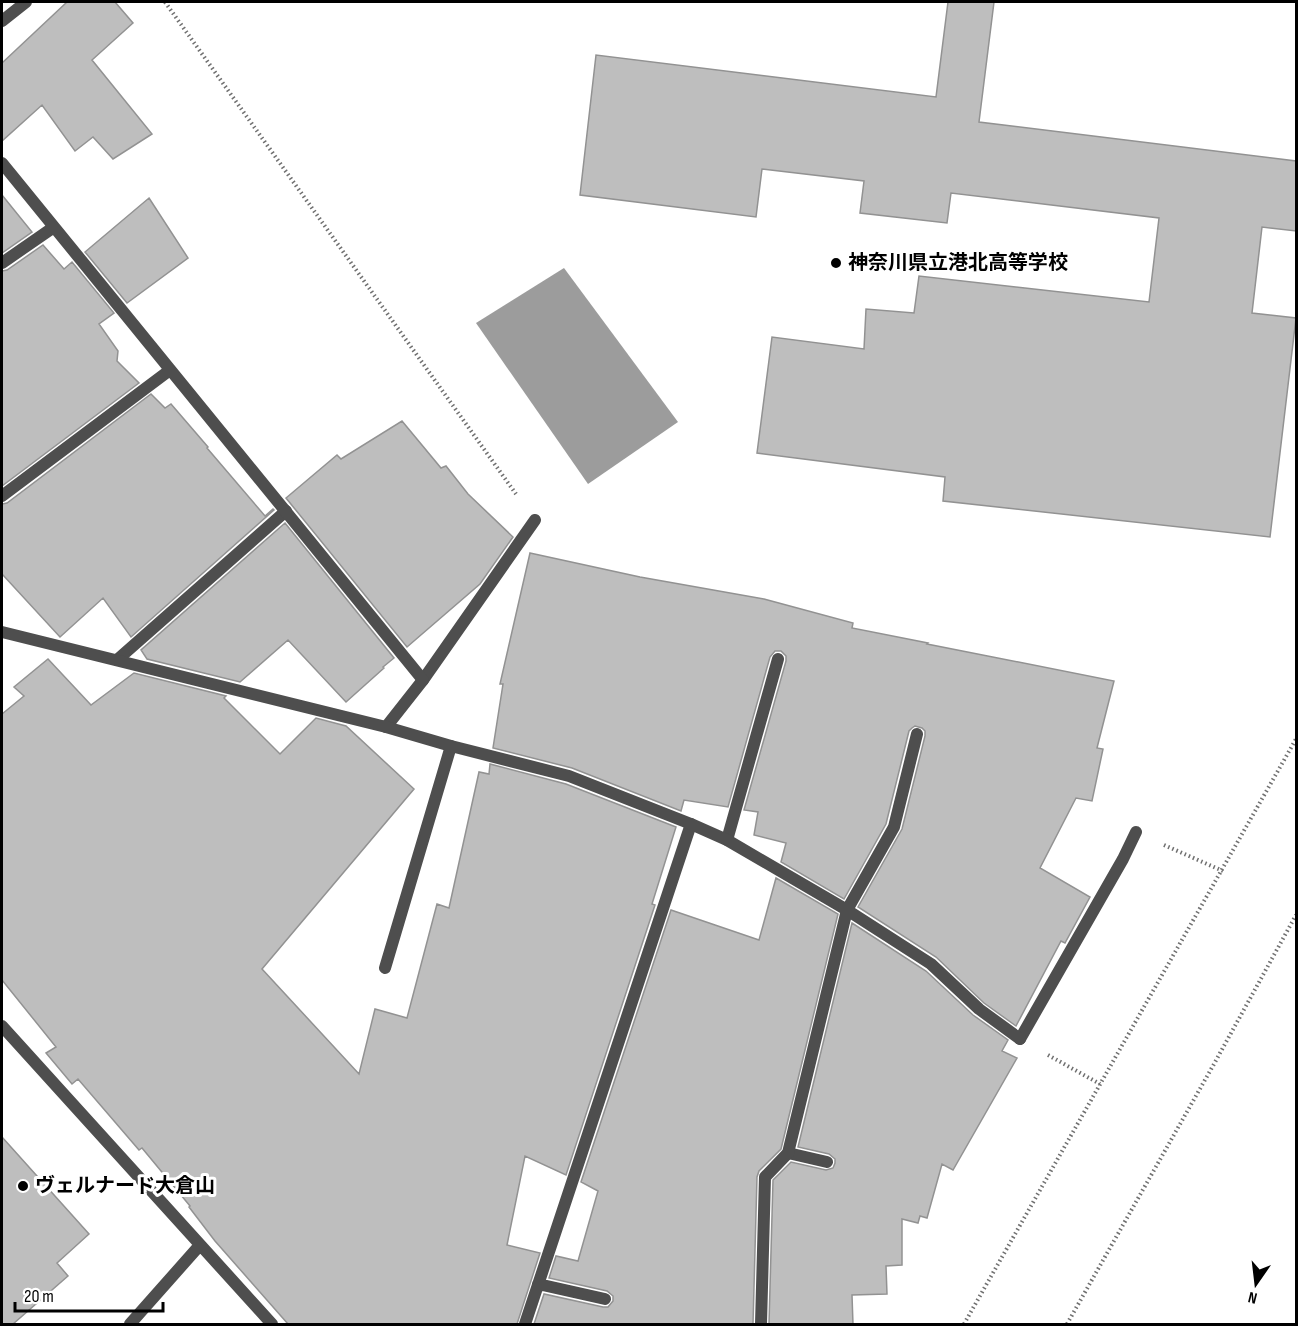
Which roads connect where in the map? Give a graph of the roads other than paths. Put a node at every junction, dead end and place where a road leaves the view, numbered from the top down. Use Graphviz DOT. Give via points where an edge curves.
graph roads {
  1 [pos="26,2"];
  2 [pos="2,21"];
  3 [pos="2,163"];
  4 [pos="54,227"];
  5 [pos="2,263"];
  6 [pos="170,370"];
  7 [pos="2,496"];
  8 [pos="286,512"];
  9 [pos="535,520"];
  10 [pos="2,632"];
  11 [pos="777,659"];
  12 [pos="117,660"];
  13 [pos="423,680"];
  14 [pos="386,727"];
  15 [pos="917,734"];
  16 [pos="451,746"];
  17 [pos="691,824"];
  18 [pos="1136,832"];
  19 [pos="727,840"];
  20 [pos="847,910"];
  21 [pos="385,968"];
  22 [pos="2,1026"];
  23 [pos="788,1153"];
  24 [pos="827,1162"];
  25 [pos="200,1245"];
  26 [pos="538,1284"];
  27 [pos="605,1299"];
  28 [pos="130,1324"];
  29 [pos="272,1324"];
  30 [pos="525,1324"];
  31 [pos="761,1324"];
  1 -- 2 [label="street"];
  3 -- 4 [label="street"];
  4 -- 5 [label="street"];
  4 -- 6 [label="street"];
  6 -- 7 [label="street"];
  6 -- 8 [label="street"];
  8 -- 12 [label="street"];
  8 -- 13 [label="street"];
  9 -- 13 [label="street"];
  10 -- 12 [label="street"];
  11 -- 19 [label="street"];
  12 -- 14 [label="street"];
  13 -- 14 [label="street"];
  14 -- 16 [label="street"];
  15 -- 20 [label="street" via="894,827"];
  16 -- 17 [label="street" via="569,776"];
  16 -- 21 [label="street"];
  17 -- 19 [label="street"];
  17 -- 26 [label="street"];
  18 -- 20 [label="street" via="1020,1039 979,1009 931,964"];
  19 -- 20 [label="street"];
  20 -- 23 [label="street"];
  22 -- 25 [label="street"];
  23 -- 24 [label="street"];
  23 -- 31 [label="street" via="765,1177"];
  25 -- 28 [label="street"];
  25 -- 29 [label="street"];
  26 -- 27 [label="street"];
  26 -- 30 [label="street"];
}
